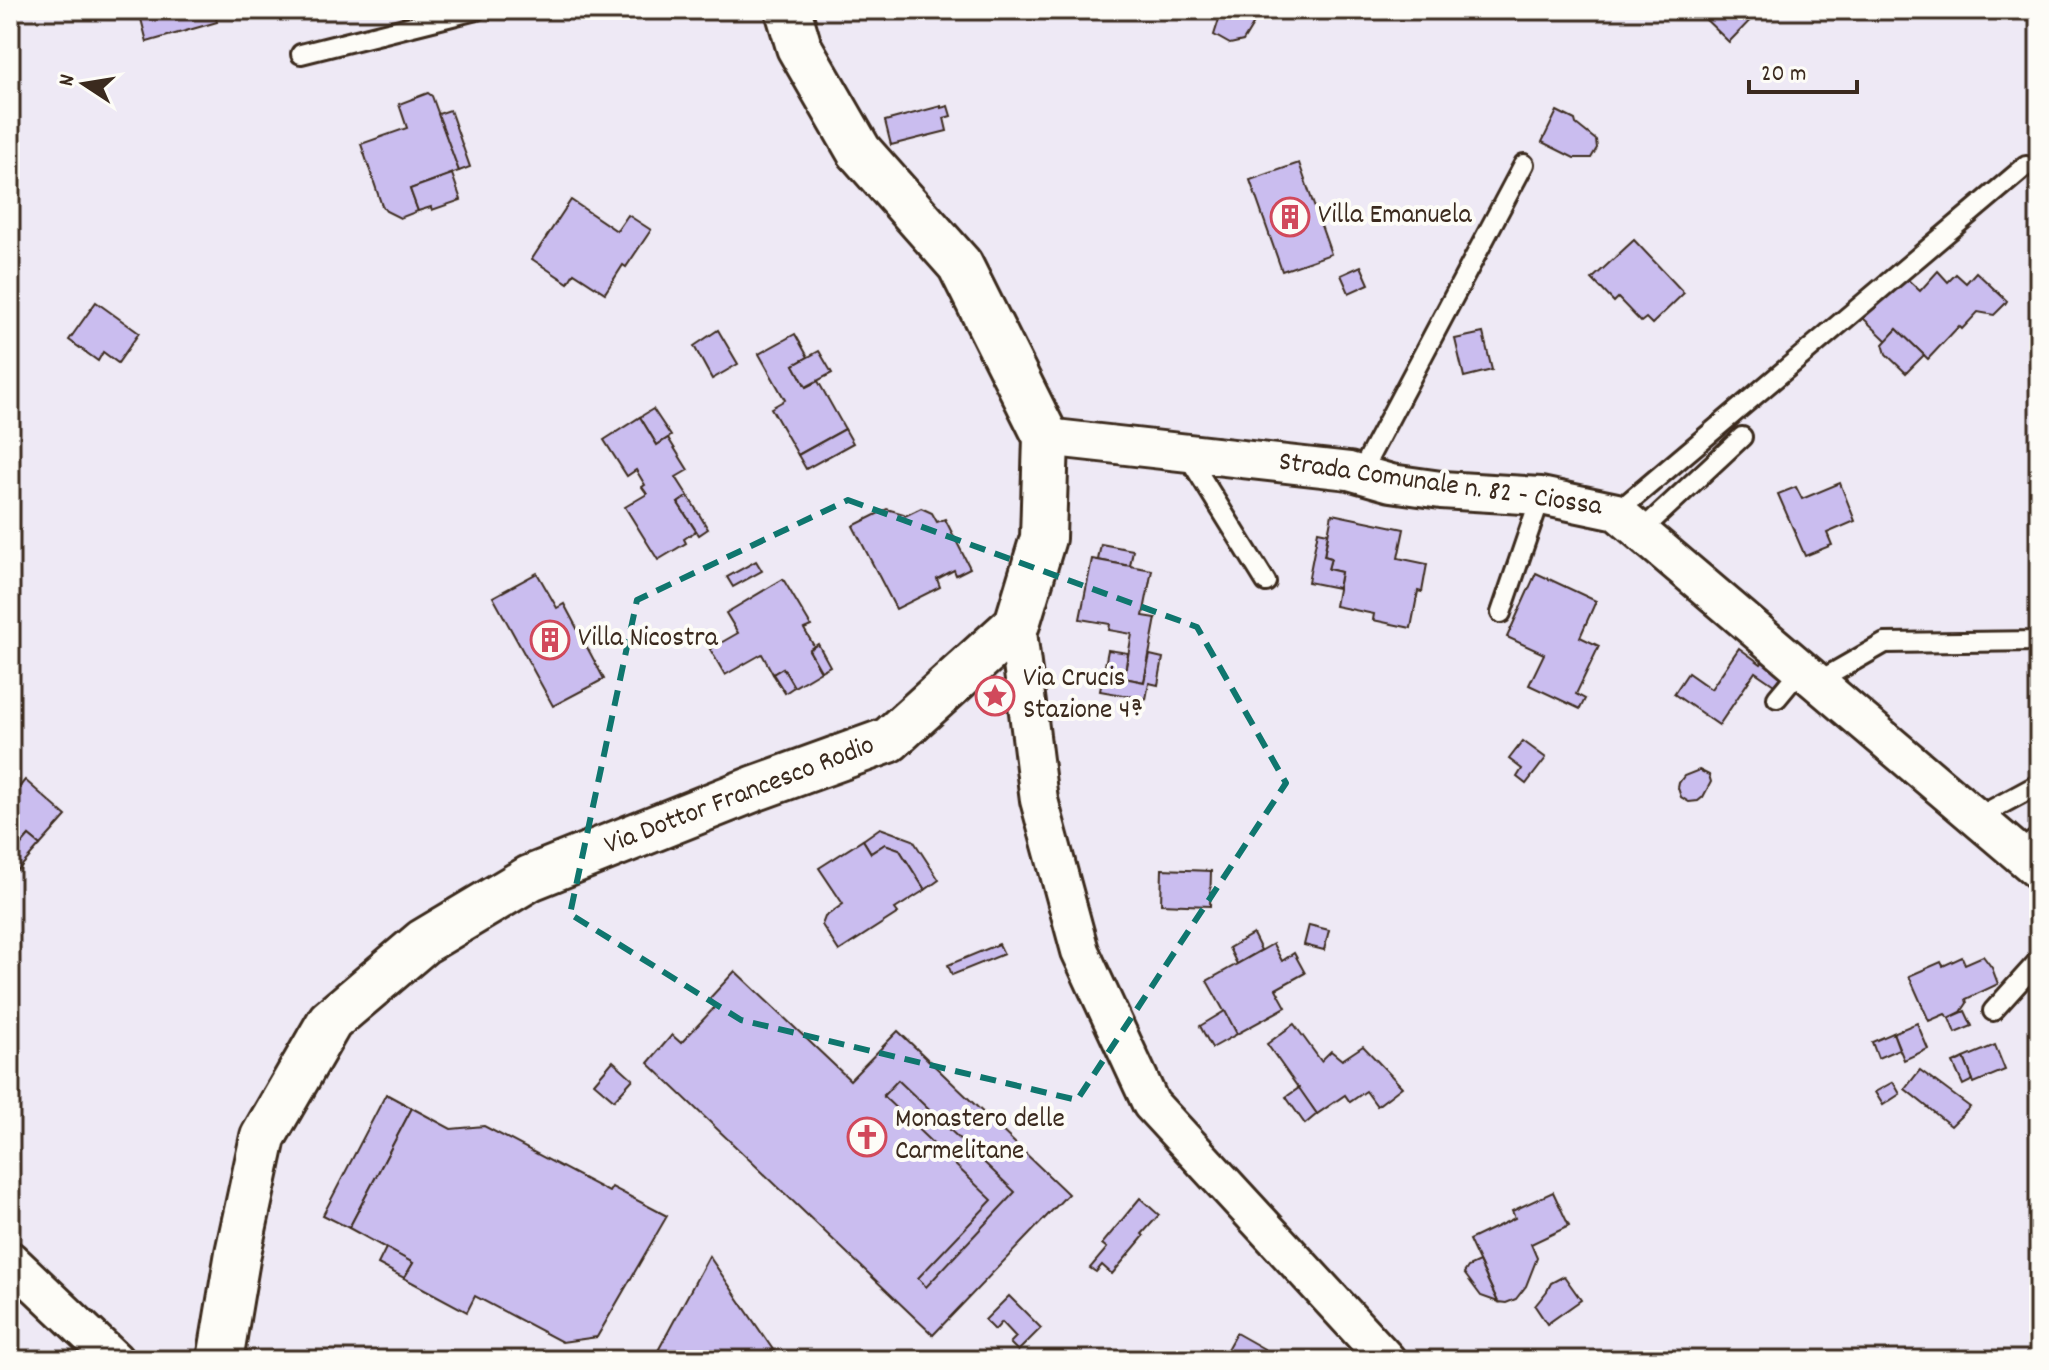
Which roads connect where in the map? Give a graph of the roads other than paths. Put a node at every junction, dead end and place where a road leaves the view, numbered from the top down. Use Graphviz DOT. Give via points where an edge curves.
graph roads {
  1 [pos="476,10"];
  2 [pos="788,10"];
  3 [pos="301,54"];
  4 [pos="1524,164"];
  5 [pos="2026,166"];
  6 [pos="1046,437"];
  7 [pos="1742,437"];
  8 [pos="1186,453"];
  9 [pos="1360,474"];
  10 [pos="1541,496"];
  11 [pos="1628,522"];
  12 [pos="1266,582"];
  13 [pos="1501,613"];
  14 [pos="1017,624"];
  15 [pos="2039,641"];
  16 [pos="1809,676"];
  17 [pos="1777,698"];
  18 [pos="2039,784"];
  19 [pos="1976,818"];
  20 [pos="2032,854"];
  21 [pos="2039,960"];
  22 [pos="1993,1011"];
  23 [pos="10,1260"];
  24 [pos="115,1360"];
  25 [pos="220,1360"];
  26 [pos="1387,1360"];
  1 -- 3 [label="lane"];
  2 -- 6 [label="main road" via="799,47 859,151 960,265"];
  4 -- 9 [label="lane"];
  5 -- 11 [label="lane"];
  6 -- 8 [label="street, Strada Comunale n. 82 - Ciossa"];
  6 -- 14 [label="main road" via="1043,538"];
  7 -- 11 [label="lane"];
  8 -- 9 [label="street, Strada Comunale n. 82 - Ciossa"];
  8 -- 12 [label="lane"];
  9 -- 10 [label="street, Strada Comunale n. 82 - Ciossa" via="1441,490"];
  10 -- 11 [label="street, Strada Comunale n. 82 - Ciossa"];
  10 -- 13 [label="lane"];
  11 -- 16 [label="street, Strada Comunale n. 82 - Ciossa"];
  14 -- 25 [label="main road, Via Dottor Francesco Rodio" via="889,740 530,878 423,942 330,1021 263,1137"];
  14 -- 26 [label="street" via="1039,800 1080,951 1151,1104"];
  15 -- 16 [label="lane" via="1885,643"];
  16 -- 17 [label="lane"];
  16 -- 19 [label="street, Strada Comunale n. 82 - Ciossa"];
  18 -- 19 [label="lane"];
  19 -- 20 [label="street, Strada Comunale n. 82 - Ciossa"];
  21 -- 22 [label="lane"];
  23 -- 24 [label="street"];
}
